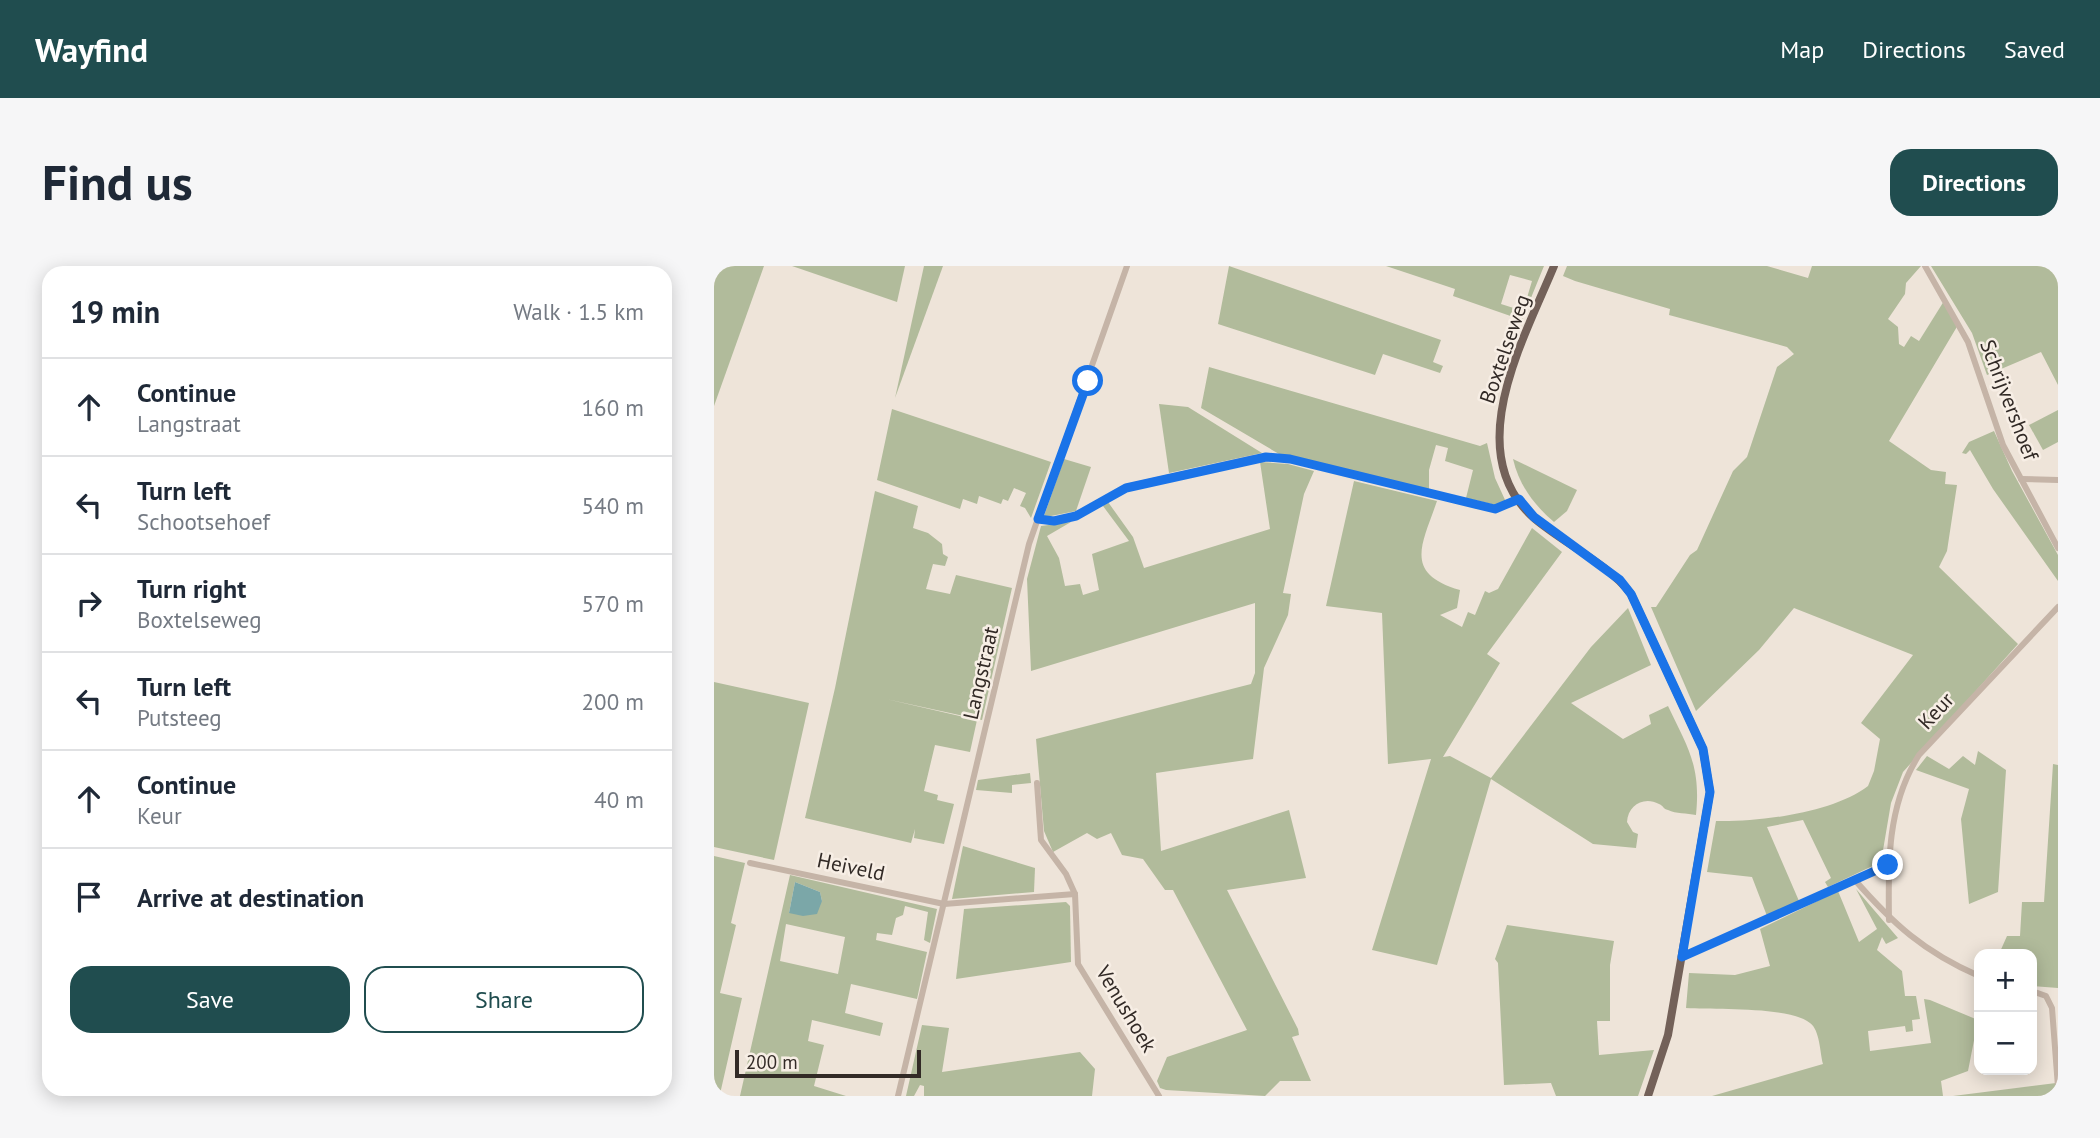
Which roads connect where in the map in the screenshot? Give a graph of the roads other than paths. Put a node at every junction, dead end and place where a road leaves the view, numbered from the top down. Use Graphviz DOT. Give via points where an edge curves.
graph roads {
  1 [pos="1127,266"];
  2 [pos="1554,266"];
  3 [pos="1925,266"];
  4 [pos="2021,479"];
  5 [pos="2058,481"];
  6 [pos="1519,499"];
  7 [pos="1038,519"];
  8 [pos="2058,548"];
  9 [pos="2058,607"];
  10 [pos="1037,783"];
  11 [pos="750,863"];
  12 [pos="1888,865"];
  13 [pos="1854,879"];
  14 [pos="1075,894"];
  15 [pos="944,904"];
  16 [pos="1889,920"];
  17 [pos="1682,957"];
  18 [pos="1974,974"];
  19 [pos="2037,993"];
  20 [pos="2058,1087"];
  21 [pos="898,1096"];
  22 [pos="1159,1096"];
  23 [pos="1648,1096"];
  1 -- 7 [label="street, Langstraat"];
  2 -- 6 [label="main road, Boxtelseweg" via="1501,405 1499,448"];
  3 -- 4 [label="street, Schrijvershoef" via="1968,342 2003,445"];
  4 -- 5 [label="street"];
  4 -- 8 [label="street, Schrijvershoef"];
  6 -- 7 [label="street" via="1495,509 1266,457 1126,488 1076,516"];
  6 -- 17 [label="main road, Boxtelseweg" via="1534,517 1620,580 1631,594 1703,749 1710,792"];
  7 -- 15 [label="street, Langstraat"];
  9 -- 12 [label="street, Keur" via="1919,755 1900,794"];
  10 -- 14 [label="street, Venushoek" via="1041,840"];
  11 -- 15 [label="street, Heiveld"];
  12 -- 13 [label="street"];
  12 -- 16 [label="street, Keur"];
  13 -- 16 [label="street"];
  13 -- 17 [label="street"];
  14 -- 15 [label="street"];
  14 -- 22 [label="street, Venushoek" via="1078,964"];
  15 -- 21 [label="street, Langstraat"];
  16 -- 18 [label="street" via="1947,962"];
  17 -- 23 [label="main road, Boxtelseweg" via="1668,1034"];
  19 -- 20 [label="street" via="2046,996 2052,1008"];
}
